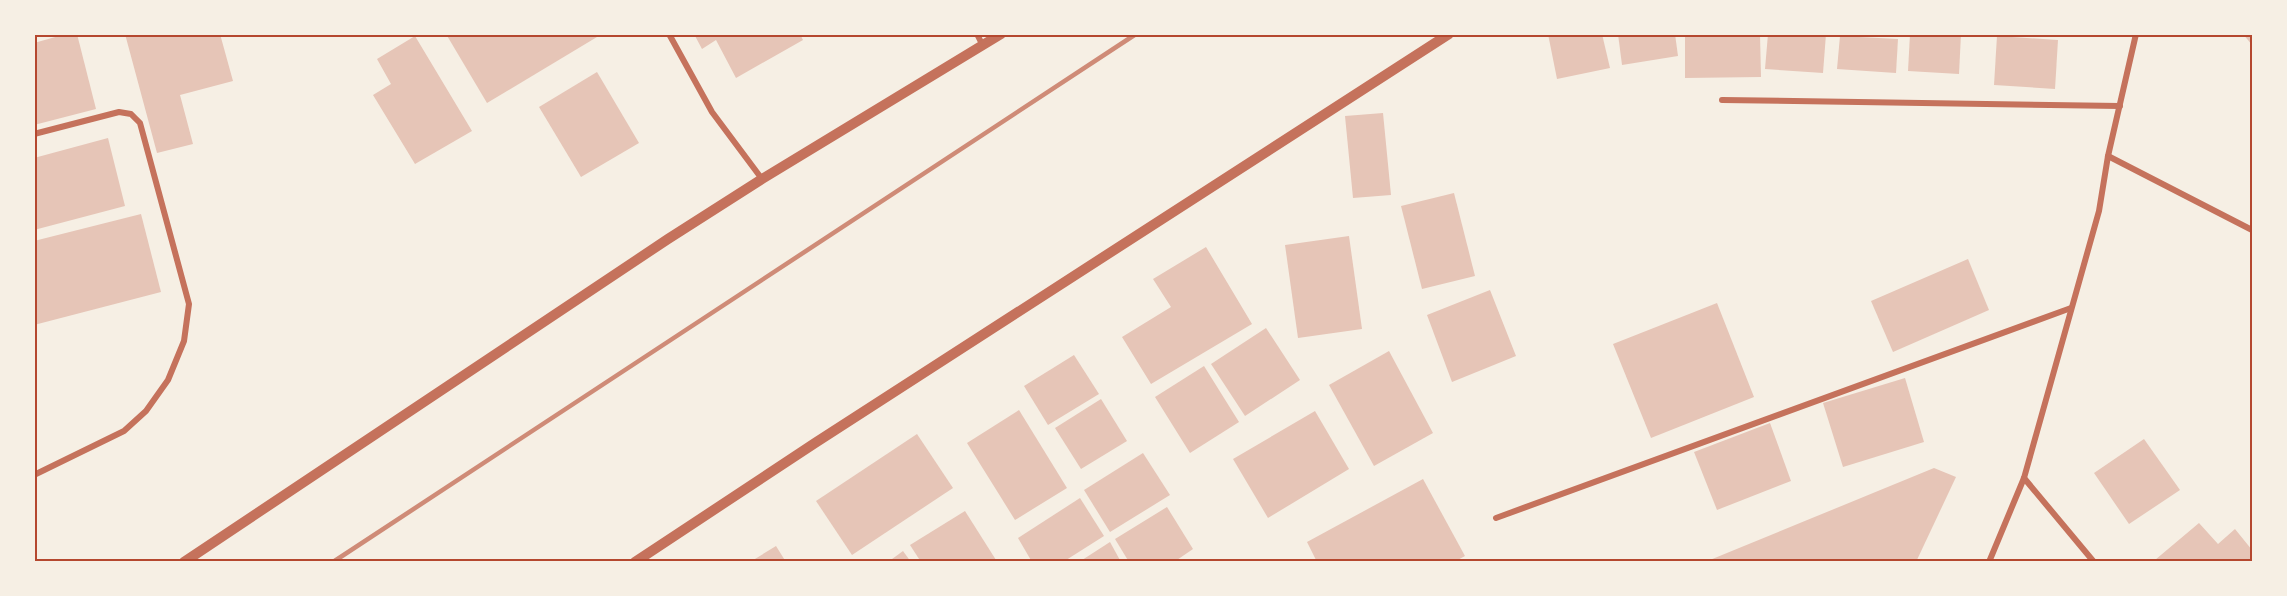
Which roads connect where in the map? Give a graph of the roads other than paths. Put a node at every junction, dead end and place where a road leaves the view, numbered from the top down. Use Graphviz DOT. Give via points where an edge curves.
graph roads {
  1 [pos="669,34"];
  2 [pos="977,34"];
  3 [pos="1001,34"];
  4 [pos="1449,34"];
  5 [pos="2136,34"];
  6 [pos="983,46"];
  7 [pos="1722,99"];
  8 [pos="2120,106"];
  9 [pos="34,134"];
  10 [pos="2108,156"];
  11 [pos="762,179"];
  12 [pos="2253,230"];
  13 [pos="2071,308"];
  14 [pos="34,475"];
  15 [pos="2024,478"];
  16 [pos="1496,518"];
  17 [pos="184,561"];
  18 [pos="635,561"];
  19 [pos="1989,561"];
  20 [pos="2094,561"];
  1 -- 11 [label="street" via="712,112"];
  2 -- 6 [label="street"];
  3 -- 6 [label="street"];
  4 -- 18 [label="street"];
  5 -- 8 [label="street"];
  6 -- 11 [label="street"];
  7 -- 8 [label="street"];
  8 -- 10 [label="street"];
  9 -- 14 [label="street" via="119,112 131,114 140,123 189,304 184,341 168,380 146,411 124,430"];
  10 -- 12 [label="street"];
  10 -- 13 [label="street" via="2099,211"];
  11 -- 17 [label="street"];
  13 -- 15 [label="street"];
  13 -- 16 [label="street"];
  15 -- 19 [label="street"];
  15 -- 20 [label="street"];
}
